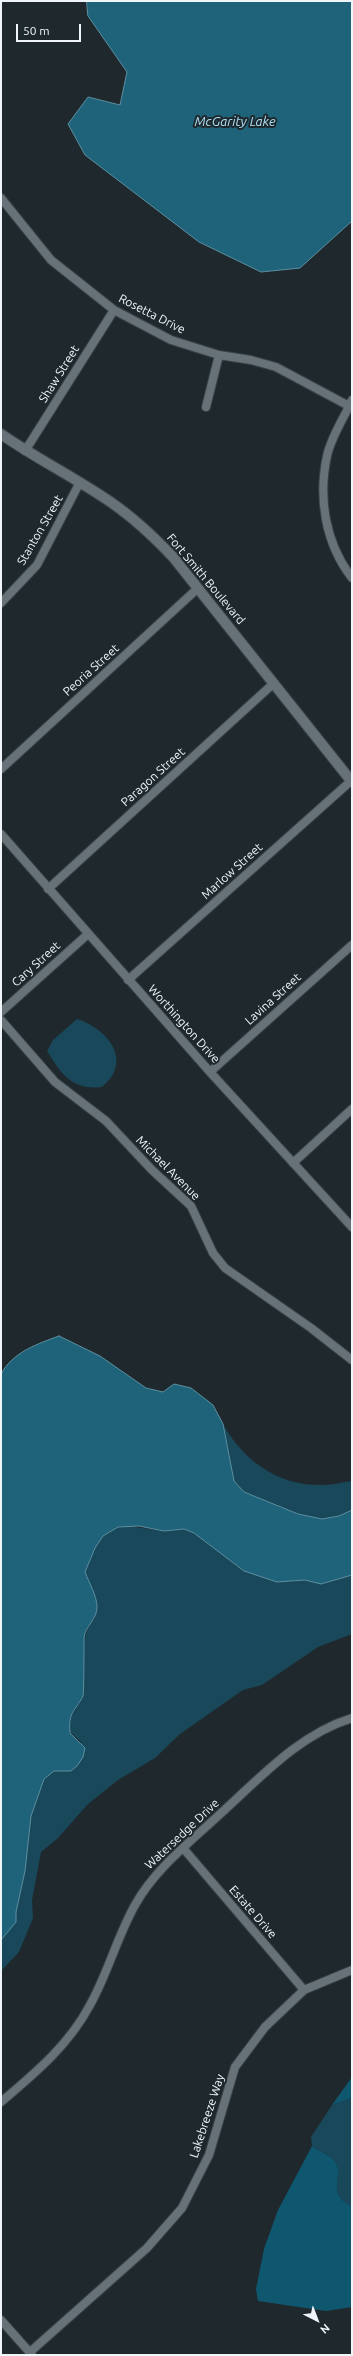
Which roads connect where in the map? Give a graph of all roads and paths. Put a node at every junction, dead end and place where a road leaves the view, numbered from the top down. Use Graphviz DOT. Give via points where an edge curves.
graph roads {
  1 [pos="1,198"];
  2 [pos="114,310"];
  3 [pos="219,355"];
  4 [pos="351,403"];
  5 [pos="206,407"];
  6 [pos="1,434"];
  7 [pos="25,451"];
  8 [pos="80,482"];
  9 [pos="352,578"];
  10 [pos="197,589"];
  11 [pos="1,603"];
  12 [pos="274,683"];
  13 [pos="1,768"];
  14 [pos="352,781"];
  15 [pos="1,834"];
  16 [pos="48,889"];
  17 [pos="88,934"];
  18 [pos="352,945"];
  19 [pos="128,980"];
  20 [pos="1,1012"];
  21 [pos="1,1020"];
  22 [pos="210,1072"];
  23 [pos="352,1109"];
  24 [pos="292,1163"];
  25 [pos="352,1228"];
  26 [pos="352,1360"];
  27 [pos="352,1718"];
  28 [pos="183,1848"];
  29 [pos="352,1970"];
  30 [pos="304,1990"];
  31 [pos="1,2102"];
  32 [pos="1,2320"];
  33 [pos="31,2354"];
  1 -- 2 [label="street, Rosetta Drive" via="51,260"];
  2 -- 3 [label="street, Rosetta Drive" via="171,340"];
  2 -- 7 [label="street, Shaw Street"];
  3 -- 4 [label="street, Rosetta Drive" via="276,367"];
  3 -- 5 [label="street"];
  4 -- 9 [label="street" via="327,455 322,498 332,545"];
  6 -- 7 [label="street, Fort Smith Boulevard"];
  7 -- 8 [label="street, Fort Smith Boulevard"];
  8 -- 10 [label="street, Fort Smith Boulevard" via="147,529 173,557"];
  8 -- 11 [label="street, Stanton Street" via="37,565"];
  10 -- 12 [label="street, Fort Smith Boulevard"];
  10 -- 13 [label="street, Peoria Street"];
  12 -- 14 [label="street, Fort Smith Boulevard"];
  12 -- 16 [label="street, Paragon Street"];
  14 -- 19 [label="street, Marlow Street"];
  15 -- 16 [label="street, Worthington Drive"];
  16 -- 17 [label="street, Worthington Drive"];
  17 -- 19 [label="street, Worthington Drive"];
  17 -- 20 [label="street, Cary Street"];
  18 -- 22 [label="street, Lavina Street"];
  19 -- 22 [label="street, Worthington Drive"];
  21 -- 26 [label="street, Michael Avenue" via="55,1082 106,1121 152,1170 191,1206 213,1253 225,1268"];
  22 -- 24 [label="street, Worthington Drive"];
  23 -- 24 [label="street"];
  24 -- 25 [label="street, Worthington Drive"];
  27 -- 28 [label="street, Watersedge Drive" via="333,1724 287,1754"];
  28 -- 30 [label="street, Estate Drive"];
  28 -- 31 [label="street, Watersedge Drive" via="156,1873 135,1905 90,2005 68,2038 49,2060"];
  29 -- 30 [label="street, Lakebreeze Way"];
  30 -- 33 [label="street, Lakebreeze Way" via="265,2027 235,2067 209,2155 182,2208 147,2248"];
  32 -- 33 [label="street"];
}
